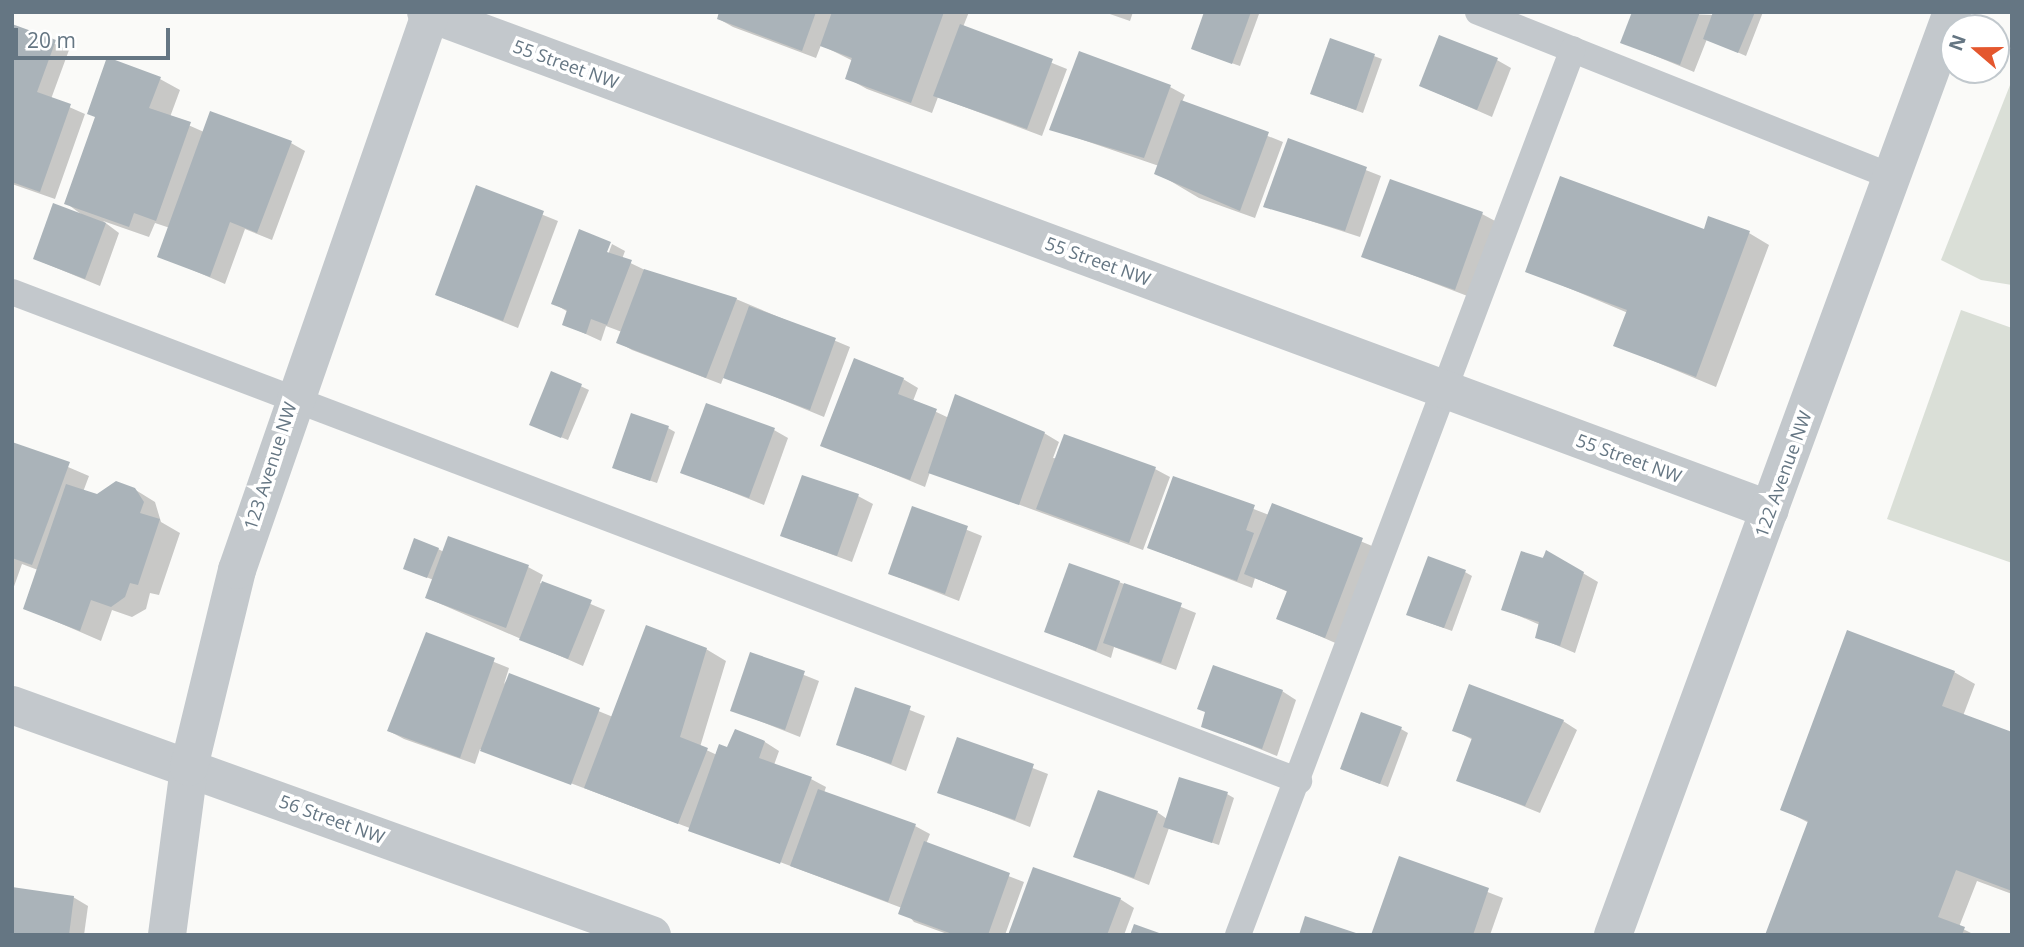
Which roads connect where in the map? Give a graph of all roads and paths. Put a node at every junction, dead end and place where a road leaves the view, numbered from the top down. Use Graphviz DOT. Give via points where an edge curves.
graph roads {
  1 [pos="1478,12"];
  2 [pos="1952,12"];
  3 [pos="429,13"];
  4 [pos="1573,49"];
  5 [pos="1892,177"];
  6 [pos="12,292"];
  7 [pos="1444,389"];
  8 [pos="293,395"];
  9 [pos="1770,510"];
  10 [pos="12,705"];
  11 [pos="189,767"];
  12 [pos="1299,781"];
  13 [pos="166,935"];
  14 [pos="652,935"];
  15 [pos="1238,935"];
  16 [pos="1613,935"];
  1 -- 4 [label="lane"];
  2 -- 5 [label="street, 122 Avenue NW"];
  3 -- 7 [label="street, 55 Street NW"];
  3 -- 8 [label="street, 123 Avenue NW"];
  4 -- 5 [label="lane"];
  4 -- 7 [label="lane"];
  5 -- 9 [label="street, 122 Avenue NW"];
  6 -- 8 [label="lane"];
  7 -- 9 [label="street, 55 Street NW"];
  7 -- 12 [label="lane"];
  8 -- 11 [label="street, 123 Avenue NW" via="237,570"];
  8 -- 12 [label="lane"];
  9 -- 16 [label="street, 122 Avenue NW"];
  10 -- 11 [label="street, 56 Street NW"];
  11 -- 13 [label="street, 123 Avenue NW"];
  11 -- 14 [label="street, 56 Street NW"];
  12 -- 15 [label="lane"];
}
